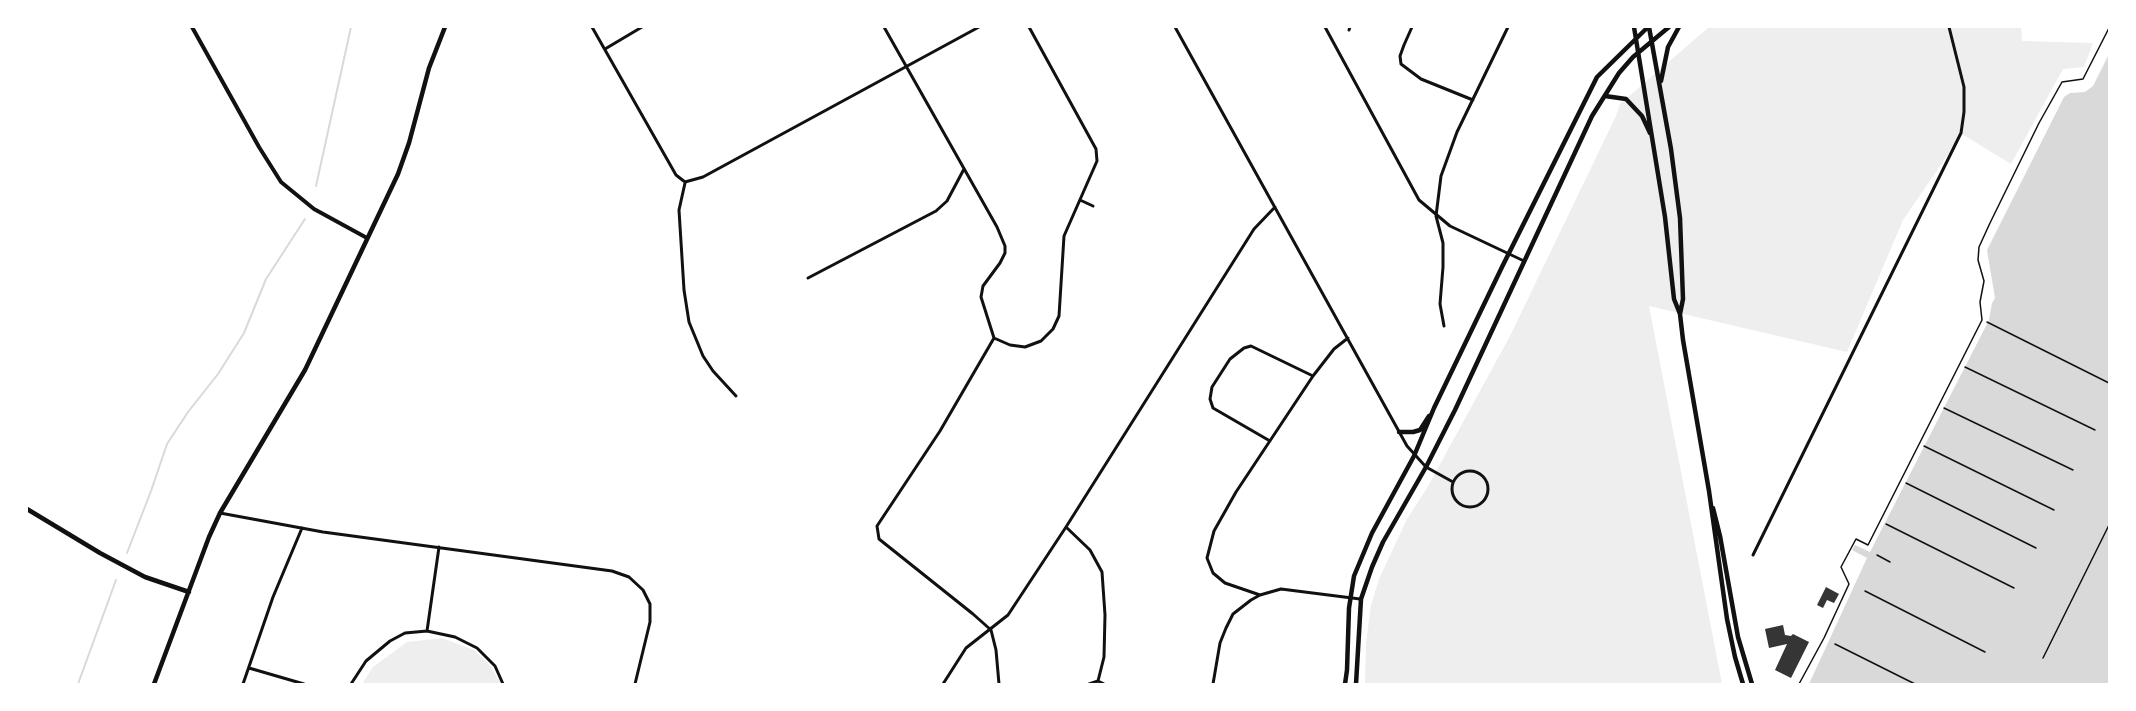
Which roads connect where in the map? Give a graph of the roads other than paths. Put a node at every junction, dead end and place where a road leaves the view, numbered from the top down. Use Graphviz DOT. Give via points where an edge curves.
graph roads {
  1 [pos="192,27"];
  2 [pos="445,27"];
  3 [pos="592,27"];
  4 [pos="642,27"];
  5 [pos="884,27"];
  6 [pos="979,27"];
  7 [pos="1029,27"];
  8 [pos="1175,27"];
  9 [pos="1325,27"];
  10 [pos="1412,27"];
  11 [pos="1508,27"];
  12 [pos="1634,27"];
  13 [pos="1649,27"];
  14 [pos="1669,27"];
  15 [pos="1679,27"];
  16 [pos="1949,27"];
  17 [pos="1636,38"];
  18 [pos="1652,40"];
  19 [pos="604,49"];
  20 [pos="1638,51"];
  21 [pos="907,68"];
  22 [pos="1660,90"];
  23 [pos="1605,96"];
  24 [pos="1473,100"];
  25 [pos="1653,138"];
  26 [pos="964,169"];
  27 [pos="685,182"];
  28 [pos="1080,200"];
  29 [pos="1093,206"];
  30 [pos="1275,207"];
  31 [pos="1436,216"];
  32 [pos="367,238"];
  33 [pos="1508,255"];
  34 [pos="1524,261"];
  35 [pos="808,278"];
  36 [pos="1680,314"];
  37 [pos="1444,326"];
  38 [pos="994,338"];
  39 [pos="1347,338"];
  40 [pos="1312,376"];
  41 [pos="736,396"];
  42 [pos="1434,408"];
  43 [pos="1398,432"];
  44 [pos="1270,441"];
  45 [pos="1414,456"];
  46 [pos="1426,467"];
  47 [pos="1453,482"];
  48 [pos="1709,491"];
  49 [pos="27,509"];
  50 [pos="220,513"];
  51 [pos="1066,527"];
  52 [pos="302,528"];
  53 [pos="439,547"];
  54 [pos="1753,555"];
  55 [pos="189,592"];
  56 [pos="1260,595"];
  57 [pos="1350,597"];
  58 [pos="1361,599"];
  59 [pos="990,630"];
  60 [pos="427,631"];
  61 [pos="249,668"];
  62 [pos="1098,681"];
  63 [pos="154,684"];
  64 [pos="243,684"];
  65 [pos="304,684"];
  66 [pos="351,684"];
  67 [pos="503,684"];
  68 [pos="635,684"];
  69 [pos="943,684"];
  70 [pos="999,684"];
  71 [pos="1089,684"];
  72 [pos="1104,684"];
  73 [pos="1213,684"];
  74 [pos="1345,684"];
  75 [pos="1356,684"];
  76 [pos="1743,684"];
  77 [pos="1752,684"];
  1 -- 32 [label="street" via="281,182 314,209"];
  2 -- 32 [label="main road" via="398,174"];
  3 -- 19 [label="street"];
  4 -- 19 [label="street"];
  5 -- 21 [label="street"];
  6 -- 21 [label="street"];
  7 -- 28 [label="street" via="1096,148 1097,161"];
  8 -- 30 [label="street"];
  9 -- 31 [label="street" via="1419,200"];
  10 -- 24 [label="street" via="1400,56 1401,63 1421,78"];
  11 -- 24 [label="street"];
  12 -- 17 [label="main road"];
  13 -- 17 [label="main road"];
  13 -- 18 [label="main road"];
  14 -- 18 [label="main road"];
  15 -- 22 [label="main road" via="1663,63"];
  16 -- 54 [label="street" via="1964,87 1961,133"];
  17 -- 20 [label="main road"];
  17 -- 33 [label="main road" via="1597,77"];
  18 -- 20 [label="main road"];
  18 -- 22 [label="main road"];
  19 -- 27 [label="street" via="676,175"];
  20 -- 23 [label="main road"];
  20 -- 25 [label="main road"];
  21 -- 26 [label="street"];
  21 -- 27 [label="street" via="703,177"];
  22 -- 36 [label="main road" via="1680,218"];
  23 -- 25 [label="main road" via="1626,99 1642,116"];
  23 -- 34 [label="main road"];
  24 -- 31 [label="street" via="1441,176"];
  25 -- 36 [label="main road" via="1674,299"];
  26 -- 35 [label="street" via="947,201 936,211"];
  26 -- 38 [label="street" via="1005,246 981,297"];
  27 -- 41 [label="street" via="679,210 684,290 692,332 713,370"];
  28 -- 29 [label="street"];
  28 -- 38 [label="street" via="1064,236 1059,316 1053,329 1041,341 1024,347"];
  30 -- 39 [label="street"];
  30 -- 51 [label="street" via="1254,229"];
  31 -- 33 [label="street"];
  31 -- 37 [label="street" via="1443,243 1440,304"];
  32 -- 50 [label="main road" via="297,385"];
  33 -- 34 [label="street"];
  33 -- 42 [label="main road"];
  34 -- 46 [label="main road"];
  36 -- 48 [label="main road"];
  38 -- 59 [label="street" via="940,431 877,526 879,539"];
  39 -- 40 [label="street"];
  39 -- 43 [label="street"];
  40 -- 44 [label="street"];
  40 -- 44 [label="street" via="1251,346 1229,360 1212,387 1213,408"];
  42 -- 43 [label="main road" via="1420,430"];
  42 -- 45 [label="main road"];
  43 -- 45 [label="street"];
  44 -- 56 [label="street" via="1214,531 1207,558 1213,573 1225,583"];
  45 -- 46 [label="street"];
  45 -- 57 [label="main road" via="1364,550"];
  46 -- 47 [label="street"];
  46 -- 58 [label="main road" via="1383,542"];
  47 -- 47 [label="street" via="1455,500 1465,506 1479,504 1487,493 1488,486 1478,473 1461,473"];
  48 -- 76 [label="main road" via="1727,619"];
  48 -- 77 [label="main road" via="1738,637"];
  49 -- 55 [label="main road" via="100,554 145,577"];
  50 -- 52 [label="street"];
  50 -- 55 [label="main road"];
  51 -- 59 [label="street" via="1008,615"];
  51 -- 62 [label="street" via="1090,550 1102,572 1104,657"];
  52 -- 53 [label="street"];
  52 -- 61 [label="street"];
  53 -- 60 [label="street"];
  53 -- 68 [label="street" via="612,571 629,577 650,604 650,622"];
  55 -- 63 [label="main road"];
  56 -- 57 [label="street" via="1281,590"];
  56 -- 73 [label="street" via="1233,614 1220,643"];
  57 -- 58 [label="street"];
  57 -- 74 [label="main road"];
  58 -- 75 [label="main road"];
  59 -- 69 [label="street" via="966,648"];
  59 -- 70 [label="street"];
  60 -- 66 [label="street" via="405,633 390,641 366,661"];
  60 -- 67 [label="street" via="455,637 477,648 495,666"];
  61 -- 64 [label="street"];
  61 -- 65 [label="street"];
  62 -- 71 [label="street"];
  62 -- 72 [label="street"];
}
